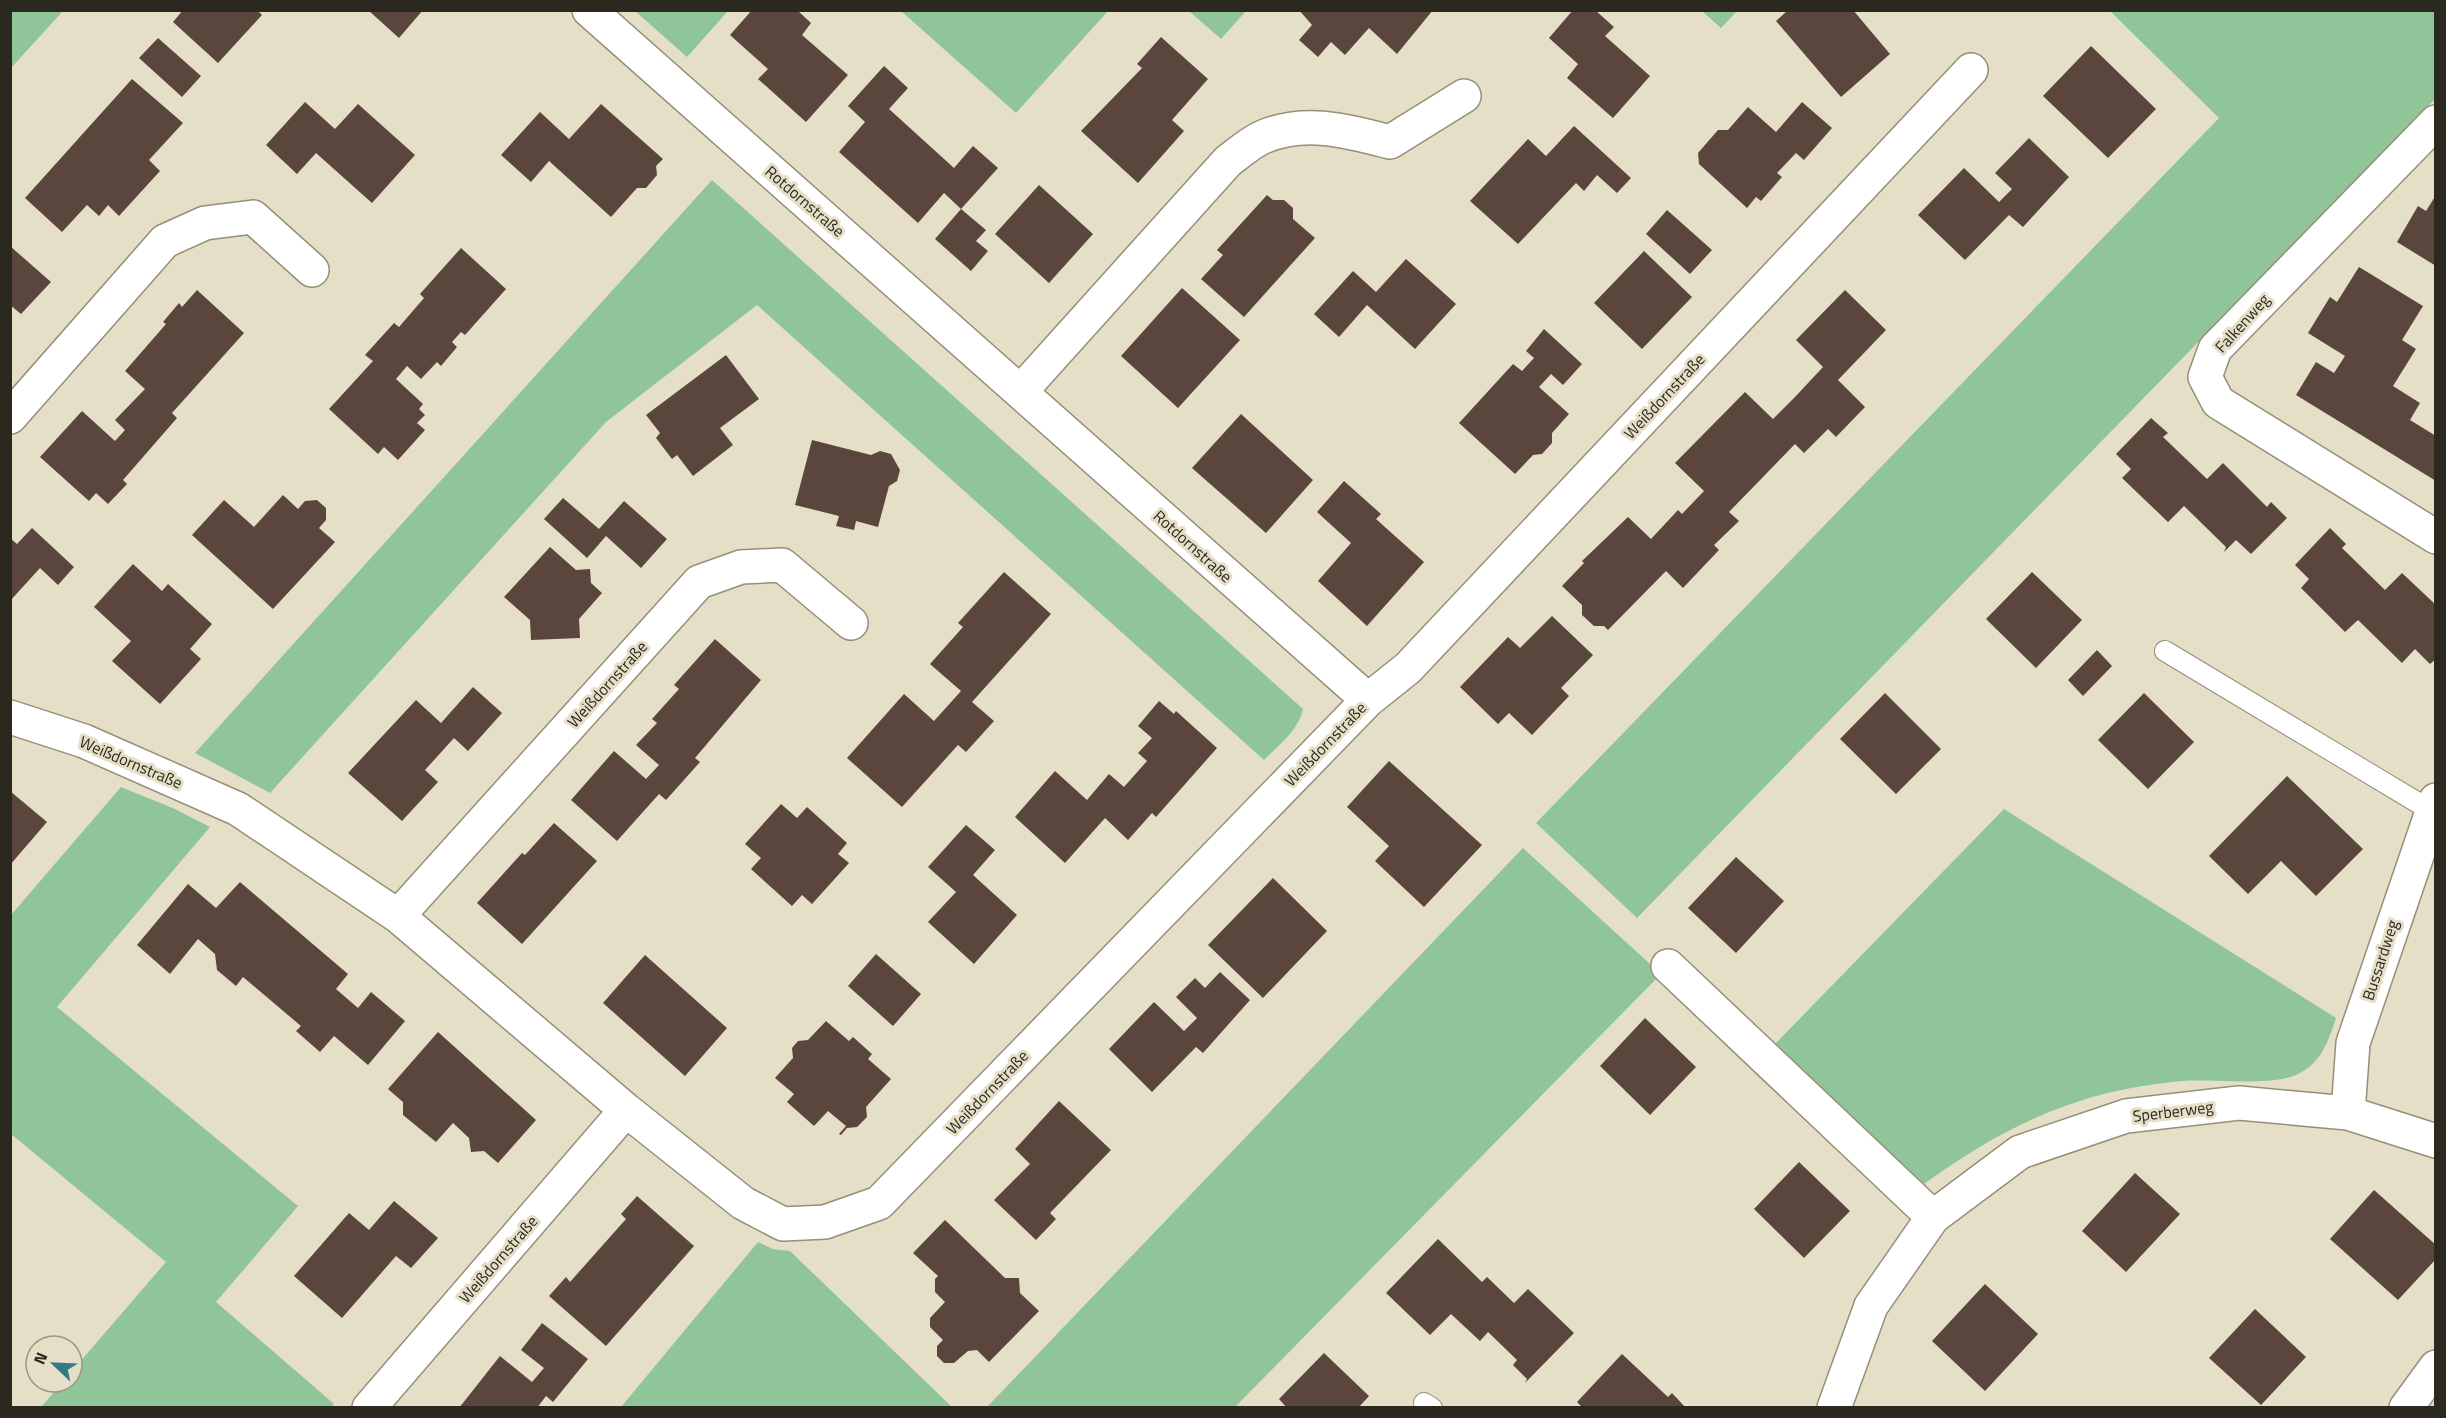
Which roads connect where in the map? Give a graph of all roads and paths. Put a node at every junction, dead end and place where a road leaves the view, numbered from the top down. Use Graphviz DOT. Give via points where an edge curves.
graph roads {
  1 [pos="589,10"];
  2 [pos="1971,70"];
  3 [pos="1464,96"];
  4 [pos="2436,122"];
  5 [pos="312,270"];
  6 [pos="1021,391"];
  7 [pos="10,417"];
  8 [pos="2436,537"];
  9 [pos="851,622"];
  10 [pos="2165,651"];
  11 [pos="1368,700"];
  12 [pos="10,717"];
  13 [pos="2433,805"];
  14 [pos="398,916"];
  15 [pos="1668,966"];
  16 [pos="626,1110"];
  17 [pos="2348,1113"];
  18 [pos="2436,1141"];
  19 [pos="1933,1217"];
  20 [pos="2436,1366"];
  21 [pos="369,1407"];
  22 [pos="1834,1407"];
  23 [pos="2406,1407"];
  1 -- 6 [label="street, Rotdornstraße"];
  2 -- 11 [label="street, Weißdornstraße" via="1408,668"];
  3 -- 6 [label="street" via="1390,142 1337,128 1304,128 1262,137 1228,161"];
  4 -- 8 [label="street, Falkenweg" via="2215,349 2205,377 2218,402"];
  5 -- 7 [label="street" via="253,217 206,223 165,241"];
  6 -- 11 [label="street, Rotdornstraße"];
  9 -- 14 [label="street, Weißdornstraße" via="782,565 741,567 699,582"];
  10 -- 13 [label="lane, Bussardweg"];
  11 -- 16 [label="street, Weißdornstraße" via="879,1203 825,1222 783,1224 743,1203"];
  12 -- 14 [label="street, Weißdornstraße" via="84,741 238,809"];
  13 -- 17 [label="street, Bussardweg" via="2353,1043"];
  14 -- 16 [label="street, Weißdornstraße"];
  15 -- 19 [label="street"];
  16 -- 21 [label="street, Weißdornstraße"];
  17 -- 18 [label="street, Sperberweg"];
  17 -- 19 [label="street, Sperberweg" via="2239,1103 2126,1116 2020,1152"];
  19 -- 22 [label="street, Sperberweg" via="1871,1306"];
  20 -- 23 [label="street"];
}
